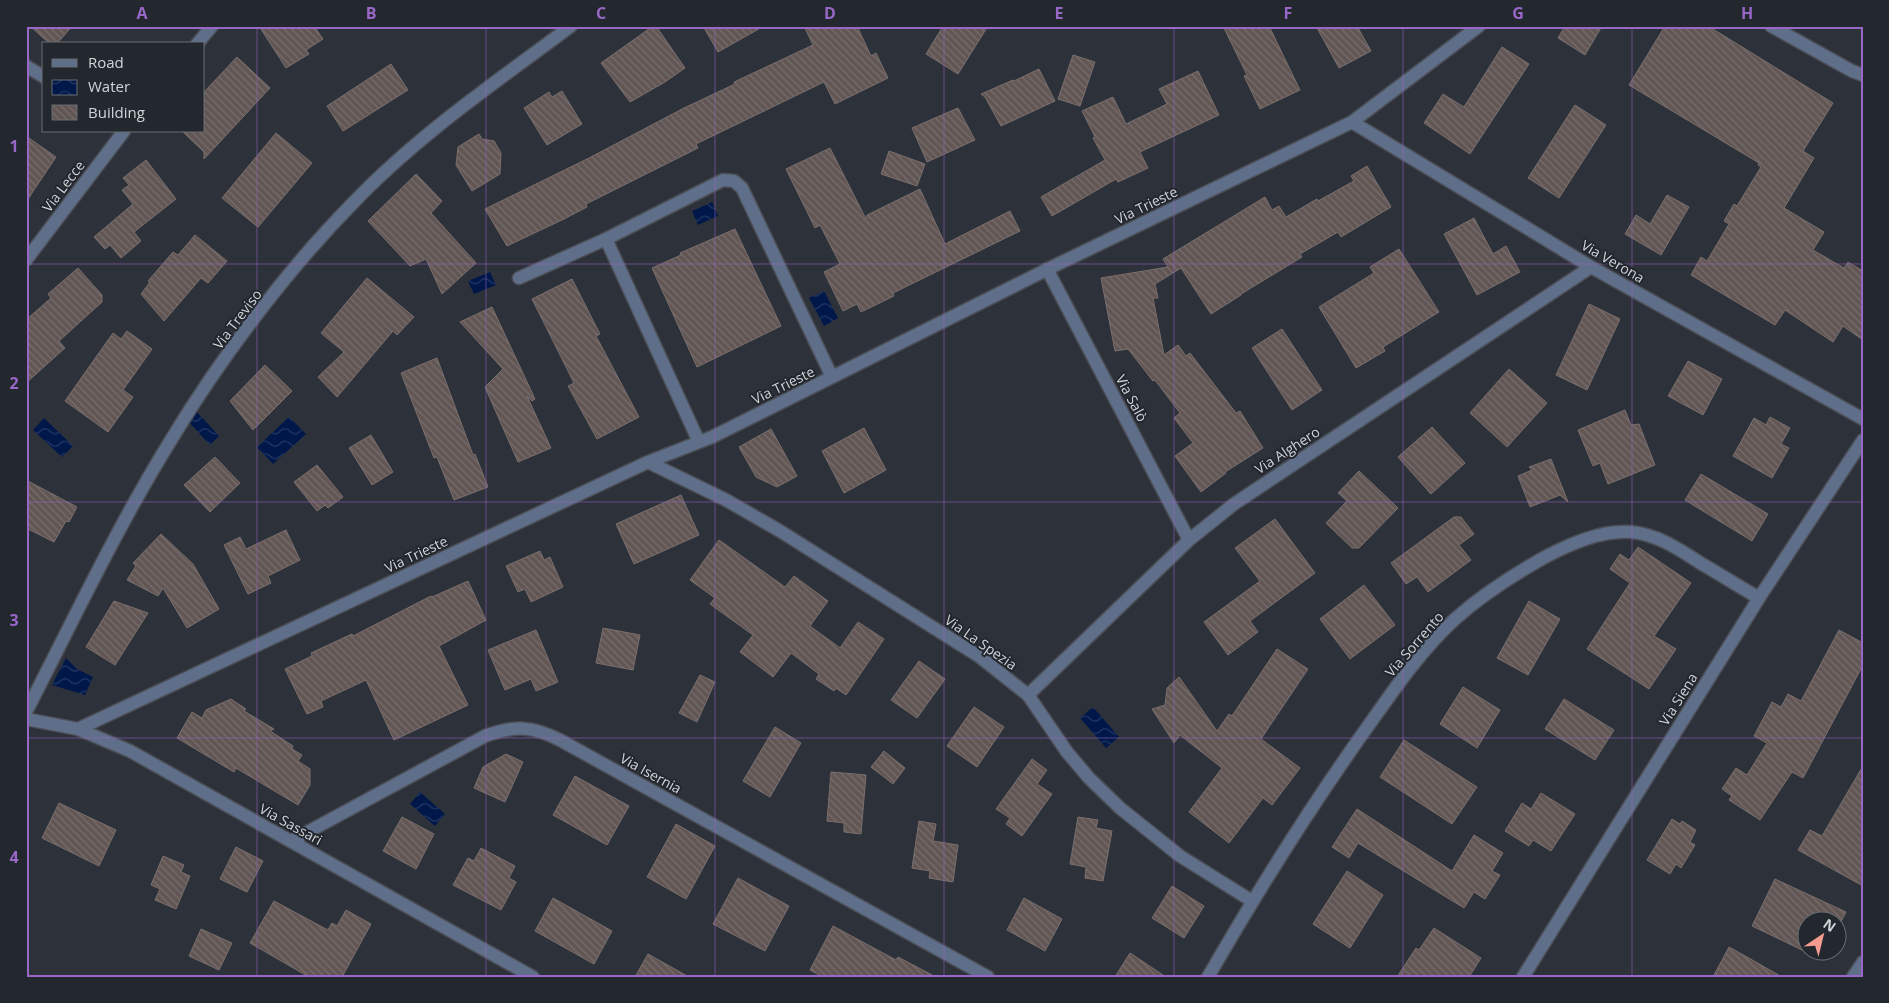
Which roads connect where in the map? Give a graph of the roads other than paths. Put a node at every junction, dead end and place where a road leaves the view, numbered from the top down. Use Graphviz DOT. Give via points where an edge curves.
graph roads {
  1 [pos="212,26"];
  2 [pos="571,26"];
  3 [pos="1479,26"];
  4 [pos="1771,26"];
  5 [pos="199,42"];
  6 [pos="26,66"];
  7 [pos="1863,75"];
  8 [pos="42,77"];
  9 [pos="1352,122"];
  10 [pos="122,132"];
  11 [pos="606,238"];
  12 [pos="26,260"];
  13 [pos="1591,267"];
  14 [pos="1047,269"];
  15 [pos="519,278"];
  16 [pos="832,377"];
  17 [pos="1863,419"];
  18 [pos="1863,440"];
  19 [pos="699,442"];
  20 [pos="648,462"];
  21 [pos="1189,540"];
  22 [pos="1759,598"];
  23 [pos="1028,695"];
  24 [pos="26,712"];
  25 [pos="26,719"];
  26 [pos="78,729"];
  27 [pos="291,841"];
  28 [pos="1252,901"];
  29 [pos="1863,962"];
  30 [pos="533,977"];
  31 [pos="988,977"];
  32 [pos="1208,977"];
  33 [pos="1523,977"];
  34 [pos="1853,977"];
  1 -- 5 [label="street"];
  2 -- 24 [label="street, Via Treviso" via="418,141 352,203 288,276 215,372 171,439"];
  3 -- 9 [label="street, Via Trieste"];
  4 -- 7 [label="street"];
  6 -- 8 [label="street"];
  9 -- 13 [label="street, Via Verona"];
  9 -- 14 [label="street, Via Trieste"];
  10 -- 12 [label="street, Via Lecce"];
  11 -- 15 [label="street"];
  11 -- 16 [label="street" via="723,180 734,181 742,188"];
  11 -- 19 [label="street"];
  13 -- 17 [label="street, Via Verona"];
  13 -- 21 [label="street, Via Alghero" via="1257,488"];
  14 -- 16 [label="street, Via Trieste"];
  14 -- 21 [label="street, Via Salò"];
  16 -- 19 [label="street, Via Trieste"];
  18 -- 22 [label="street, Via Siena"];
  19 -- 20 [label="street, Via Trieste"];
  20 -- 23 [label="street, Via La Spezia" via="726,500 809,548 980,657"];
  20 -- 26 [label="street, Via Trieste"];
  21 -- 23 [label="street, Via Alghero"];
  22 -- 28 [label="street, Via Sorrento" via="1669,544 1640,533 1618,532 1590,538 1527,568 1469,607 1427,648 1343,762"];
  22 -- 33 [label="street, Via Siena"];
  23 -- 28 [label="street, Via La Spezia" via="1067,752 1111,800 1180,856"];
  25 -- 26 [label="street, Via Sassari"];
  26 -- 27 [label="street, Via Sassari" via="130,752"];
  27 -- 30 [label="street, Via Sassari"];
  27 -- 31 [label="street, Via Isernia" via="486,736 519,727 532,729 560,740"];
  28 -- 32 [label="street, Via Sorrento"];
  29 -- 34 [label="street"];
}
